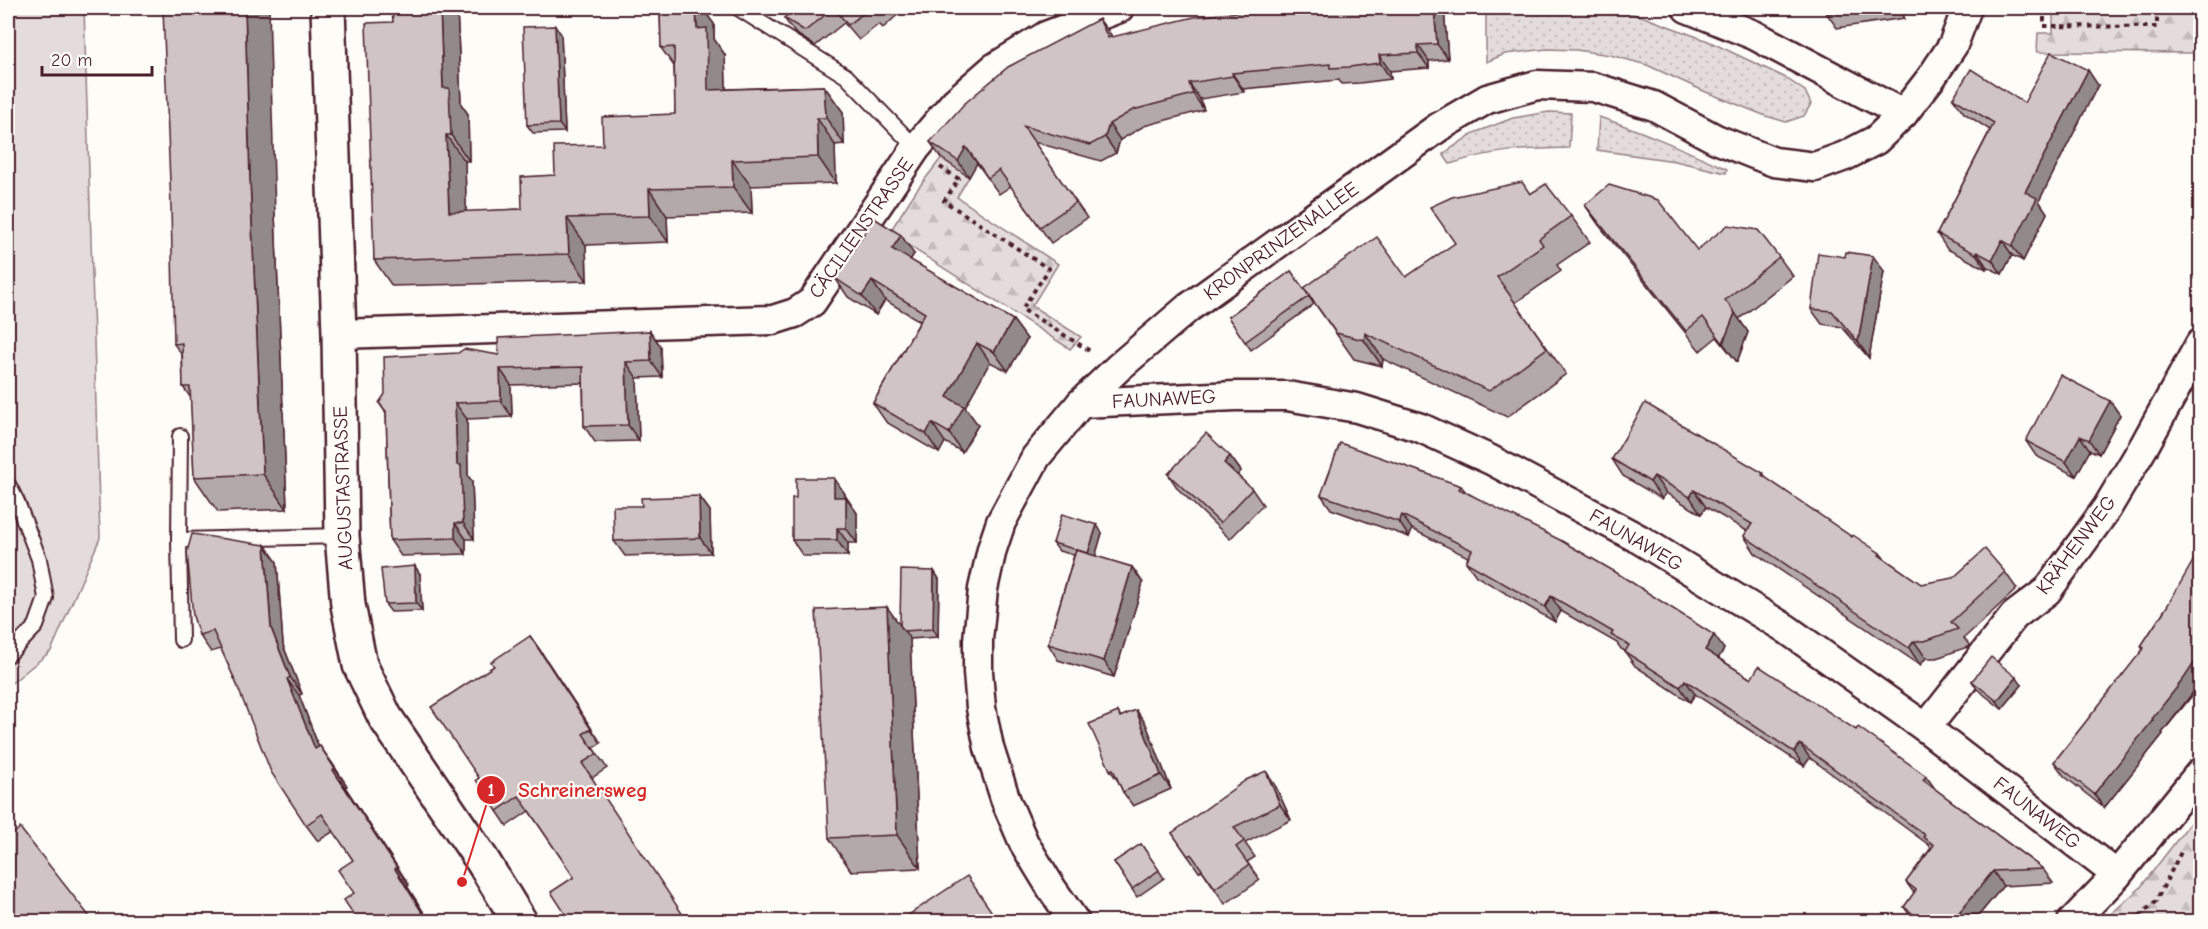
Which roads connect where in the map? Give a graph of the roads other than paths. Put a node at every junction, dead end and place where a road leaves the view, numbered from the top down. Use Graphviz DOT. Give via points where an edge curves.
graph roads {
  1 [pos="328,8"];
  2 [pos="738,8"];
  3 [pos="1119,8"];
  4 [pos="1687,8"];
  5 [pos="1967,8"];
  6 [pos="1903,114"];
  7 [pos="916,148"];
  8 [pos="339,334"];
  9 [pos="2200,344"];
  10 [pos="1081,404"];
  11 [pos="180,436"];
  12 [pos="8,484"];
  13 [pos="342,536"];
  14 [pos="179,540"];
  15 [pos="181,640"];
  16 [pos="8,656"];
  17 [pos="1926,728"];
  18 [pos="2200,773"];
  19 [pos="2117,875"];
  20 [pos="520,921"];
  21 [pos="1075,921"];
  22 [pos="2072,921"];
  1 -- 8 [label="street, AUGUSTASTRASSE"];
  2 -- 7 [label="lane" via="846,76"];
  3 -- 7 [label="street, CÄCILIENSTRASSE" via="1046,36 994,68 955,102"];
  4 -- 6 [label="street" via="1754,35"];
  5 -- 6 [label="street, KRONPRINZENALLEE" via="1953,45"];
  6 -- 10 [label="street, KRONPRINZENALLEE" via="1876,140 1815,167 1774,162 1716,139 1654,106 1593,87 1537,85 1487,99 1439,127 1188,308"];
  7 -- 8 [label="street, CÄCILIENSTRASSE" via="812,302 795,313 773,320"];
  8 -- 13 [label="street, AUGUSTASTRASSE"];
  9 -- 17 [label="street, KRÄHENWEG" via="2107,508 2047,591 2014,616"];
  10 -- 17 [label="street, FAUNAWEG" via="1287,396 1357,408 1421,428 1491,460 1639,539 1785,628"];
  10 -- 21 [label="street, KRONPRINZENALLEE" via="1036,457 1001,522 983,590 978,640 981,708 996,775 1024,843"];
  11 -- 14 [label="lane"];
  12 -- 16 [label="lane" via="39,559 46,598 36,626"];
  13 -- 14 [label="lane"];
  13 -- 20 [label="street, AUGUSTASTRASSE" via="348,605 360,665 385,717"];
  14 -- 15 [label="lane"];
  17 -- 19 [label="street, FAUNAWEG"];
  18 -- 19 [label="street"];
  19 -- 22 [label="street"];
}
